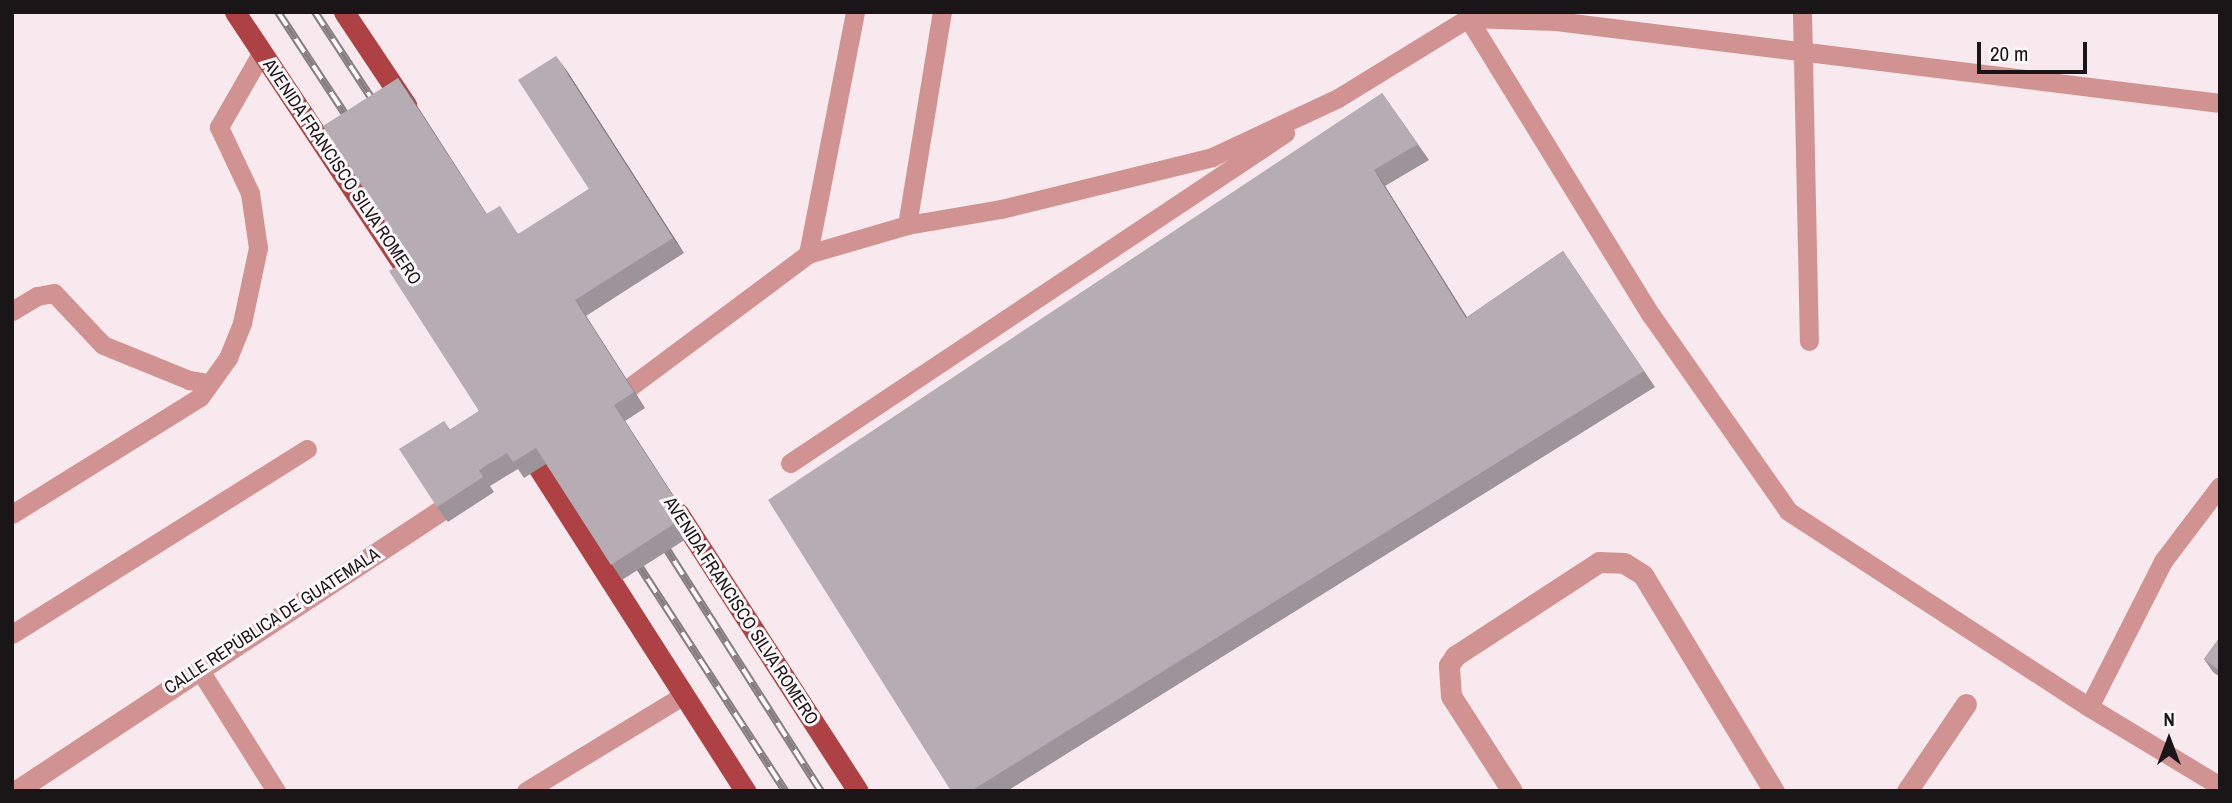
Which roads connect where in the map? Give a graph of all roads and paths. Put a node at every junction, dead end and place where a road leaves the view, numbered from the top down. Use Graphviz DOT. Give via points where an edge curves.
graph roads {
  1 [pos="234,12"];
  2 [pos="344,12"];
  3 [pos="855,12"];
  4 [pos="942,12"];
  5 [pos="1802,12"];
  6 [pos="1468,15"];
  7 [pos="1557,17"];
  8 [pos="262,52"];
  9 [pos="1803,53"];
  10 [pos="1338,98"];
  11 [pos="2220,103"];
  12 [pos="421,128"];
  13 [pos="907,225"];
  14 [pos="808,254"];
  15 [pos="429,303"];
  16 [pos="12,311"];
  17 [pos="1809,341"];
  18 [pos="590,382"];
  19 [pos="209,383"];
  20 [pos="610,411"];
  21 [pos="513,429"];
  22 [pos="307,449"];
  23 [pos="528,452"];
  24 [pos="790,463"];
  25 [pos="508,465"];
  26 [pos="478,485"];
  27 [pos="2220,486"];
  28 [pos="668,498"];
  29 [pos="12,514"];
  30 [pos="12,634"];
  31 [pos="199,669"];
  32 [pos="684,695"];
  33 [pos="1966,704"];
  34 [pos="2089,707"];
  35 [pos="2220,786"];
  36 [pos="16,791"];
  37 [pos="276,791"];
  38 [pos="526,791"];
  39 [pos="745,791"];
  40 [pos="858,791"];
  41 [pos="1512,791"];
  42 [pos="1774,791"];
  43 [pos="1907,791"];
  1 -- 8 [label="main road, AVENIDA FRANCISCO SILVA ROMERO"];
  2 -- 12 [label="main road"];
  3 -- 14 [label="lane"];
  4 -- 13 [label="lane"];
  5 -- 9 [label="lane"];
  6 -- 7 [label="lane"];
  6 -- 10 [label="lane"];
  6 -- 34 [label="lane" via="1651,315 1788,511"];
  7 -- 9 [label="lane"];
  8 -- 15 [label="main road, AVENIDA FRANCISCO SILVA ROMERO"];
  8 -- 19 [label="lane" via="219,127 250,193 258,248 242,323 228,358"];
  9 -- 11 [label="lane"];
  9 -- 17 [label="lane"];
  10 -- 13 [label="lane" via="1212,157 1001,209"];
  10 -- 24 [label="lane"];
  13 -- 14 [label="lane"];
  14 -- 20 [label="lane"];
  16 -- 19 [label="lane" via="37,296 54,293 103,345 189,380"];
  18 -- 20 [label="main road"];
  19 -- 29 [label="lane" via="200,397"];
  21 -- 23 [label="main road"];
  22 -- 30 [label="lane"];
  23 -- 25 [label="street"];
  23 -- 32 [label="main road"];
  26 -- 31 [label="street, CALLE REPÚBLICA DE GUATEMALA"];
  27 -- 34 [label="lane" via="2163,561"];
  28 -- 40 [label="main road, AVENIDA FRANCISCO SILVA ROMERO"];
  31 -- 36 [label="street, CALLE REPÚBLICA DE GUATEMALA"];
  31 -- 37 [label="lane"];
  32 -- 38 [label="lane"];
  32 -- 39 [label="main road"];
  33 -- 43 [label="street"];
  34 -- 35 [label="lane"];
  41 -- 42 [label="street" via="1451,696 1449,665 1455,656 1586,569 1610,562 1623,563 1643,575 1653,588"];
}
